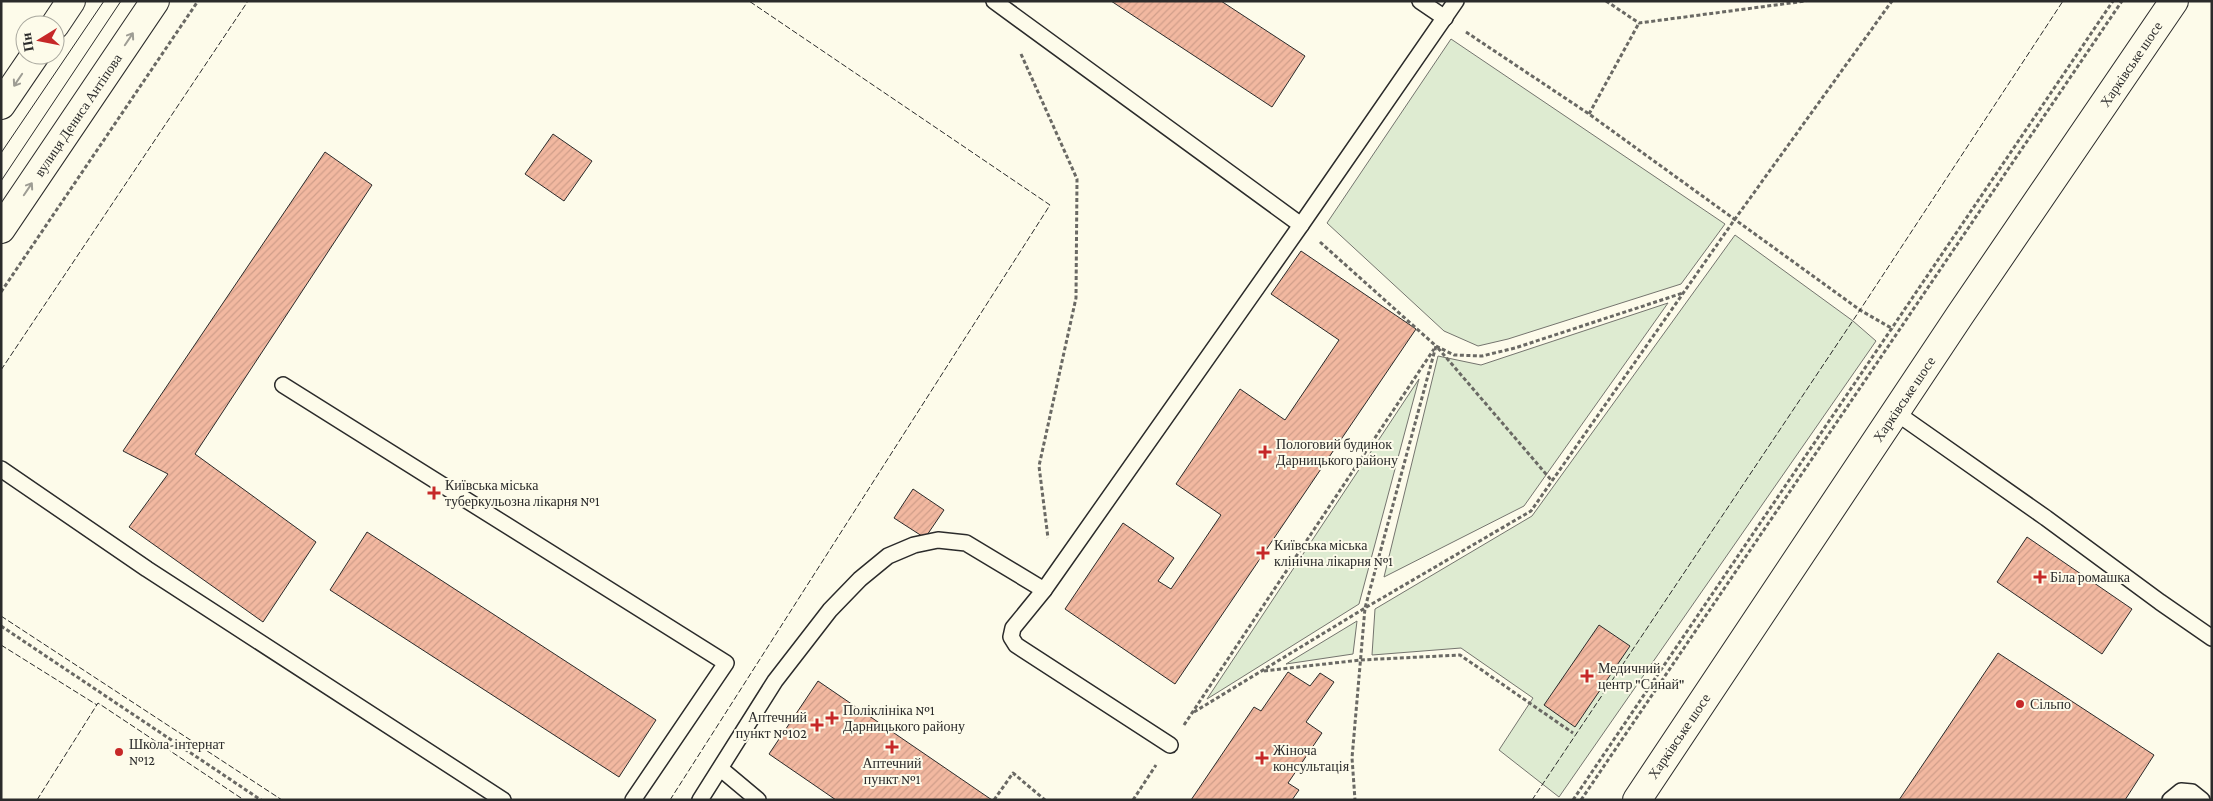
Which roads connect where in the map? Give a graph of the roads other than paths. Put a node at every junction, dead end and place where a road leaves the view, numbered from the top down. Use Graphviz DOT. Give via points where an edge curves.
graph roads {
  1 [pos="71,1"];
  2 [pos="155,1"];
  3 [pos="994,1"];
  4 [pos="1420,1"];
  5 [pos="1456,1"];
  6 [pos="2174,1"];
  7 [pos="62,15"];
  8 [pos="1445,18"];
  9 [pos="27,65"];
  10 [pos="1,105"];
  11 [pos="1302,225"];
  12 [pos="1,229"];
  13 [pos="283,385"];
  14 [pos="1895,412"];
  15 [pos="1,468"];
  16 [pos="1044,590"];
  17 [pos="2212,638"];
  18 [pos="1170,745"];
  19 [pos="721,769"];
  20 [pos="503,800"];
  21 [pos="633,800"];
  22 [pos="700,800"];
  23 [pos="758,800"];
  24 [pos="1636,800"];
  25 [pos="2170,800"];
  26 [pos="2202,800"];
  1 -- 7 [label="main road"];
  12 -- 2 [label="main road, вулиця Дениса Антіпова, one-way"];
  3 -- 11 [label="lane"];
  4 -- 8 [label="lane"];
  5 -- 8 [label="lane"];
  6 -- 14 [label="main road, Харківське шосе"];
  8 -- 11 [label="lane"];
  9 -- 10 [label="main road, one-way"];
  11 -- 16 [label="lane"];
  13 -- 21 [label="lane" via="726,663"];
  14 -- 17 [label="lane"];
  14 -- 24 [label="main road, Харківське шосе"];
  15 -- 20 [label="lane" via="147,569"];
  16 -- 18 [label="lane" via="1013,628 1011,637 1016,644"];
  16 -- 19 [label="lane" via="966,543 938,540 914,545 888,556 830,610 774,681"];
  19 -- 22 [label="lane"];
  19 -- 23 [label="lane"];
  25 -- 26 [label="lane" via="2182,791 2192,792"];
}
